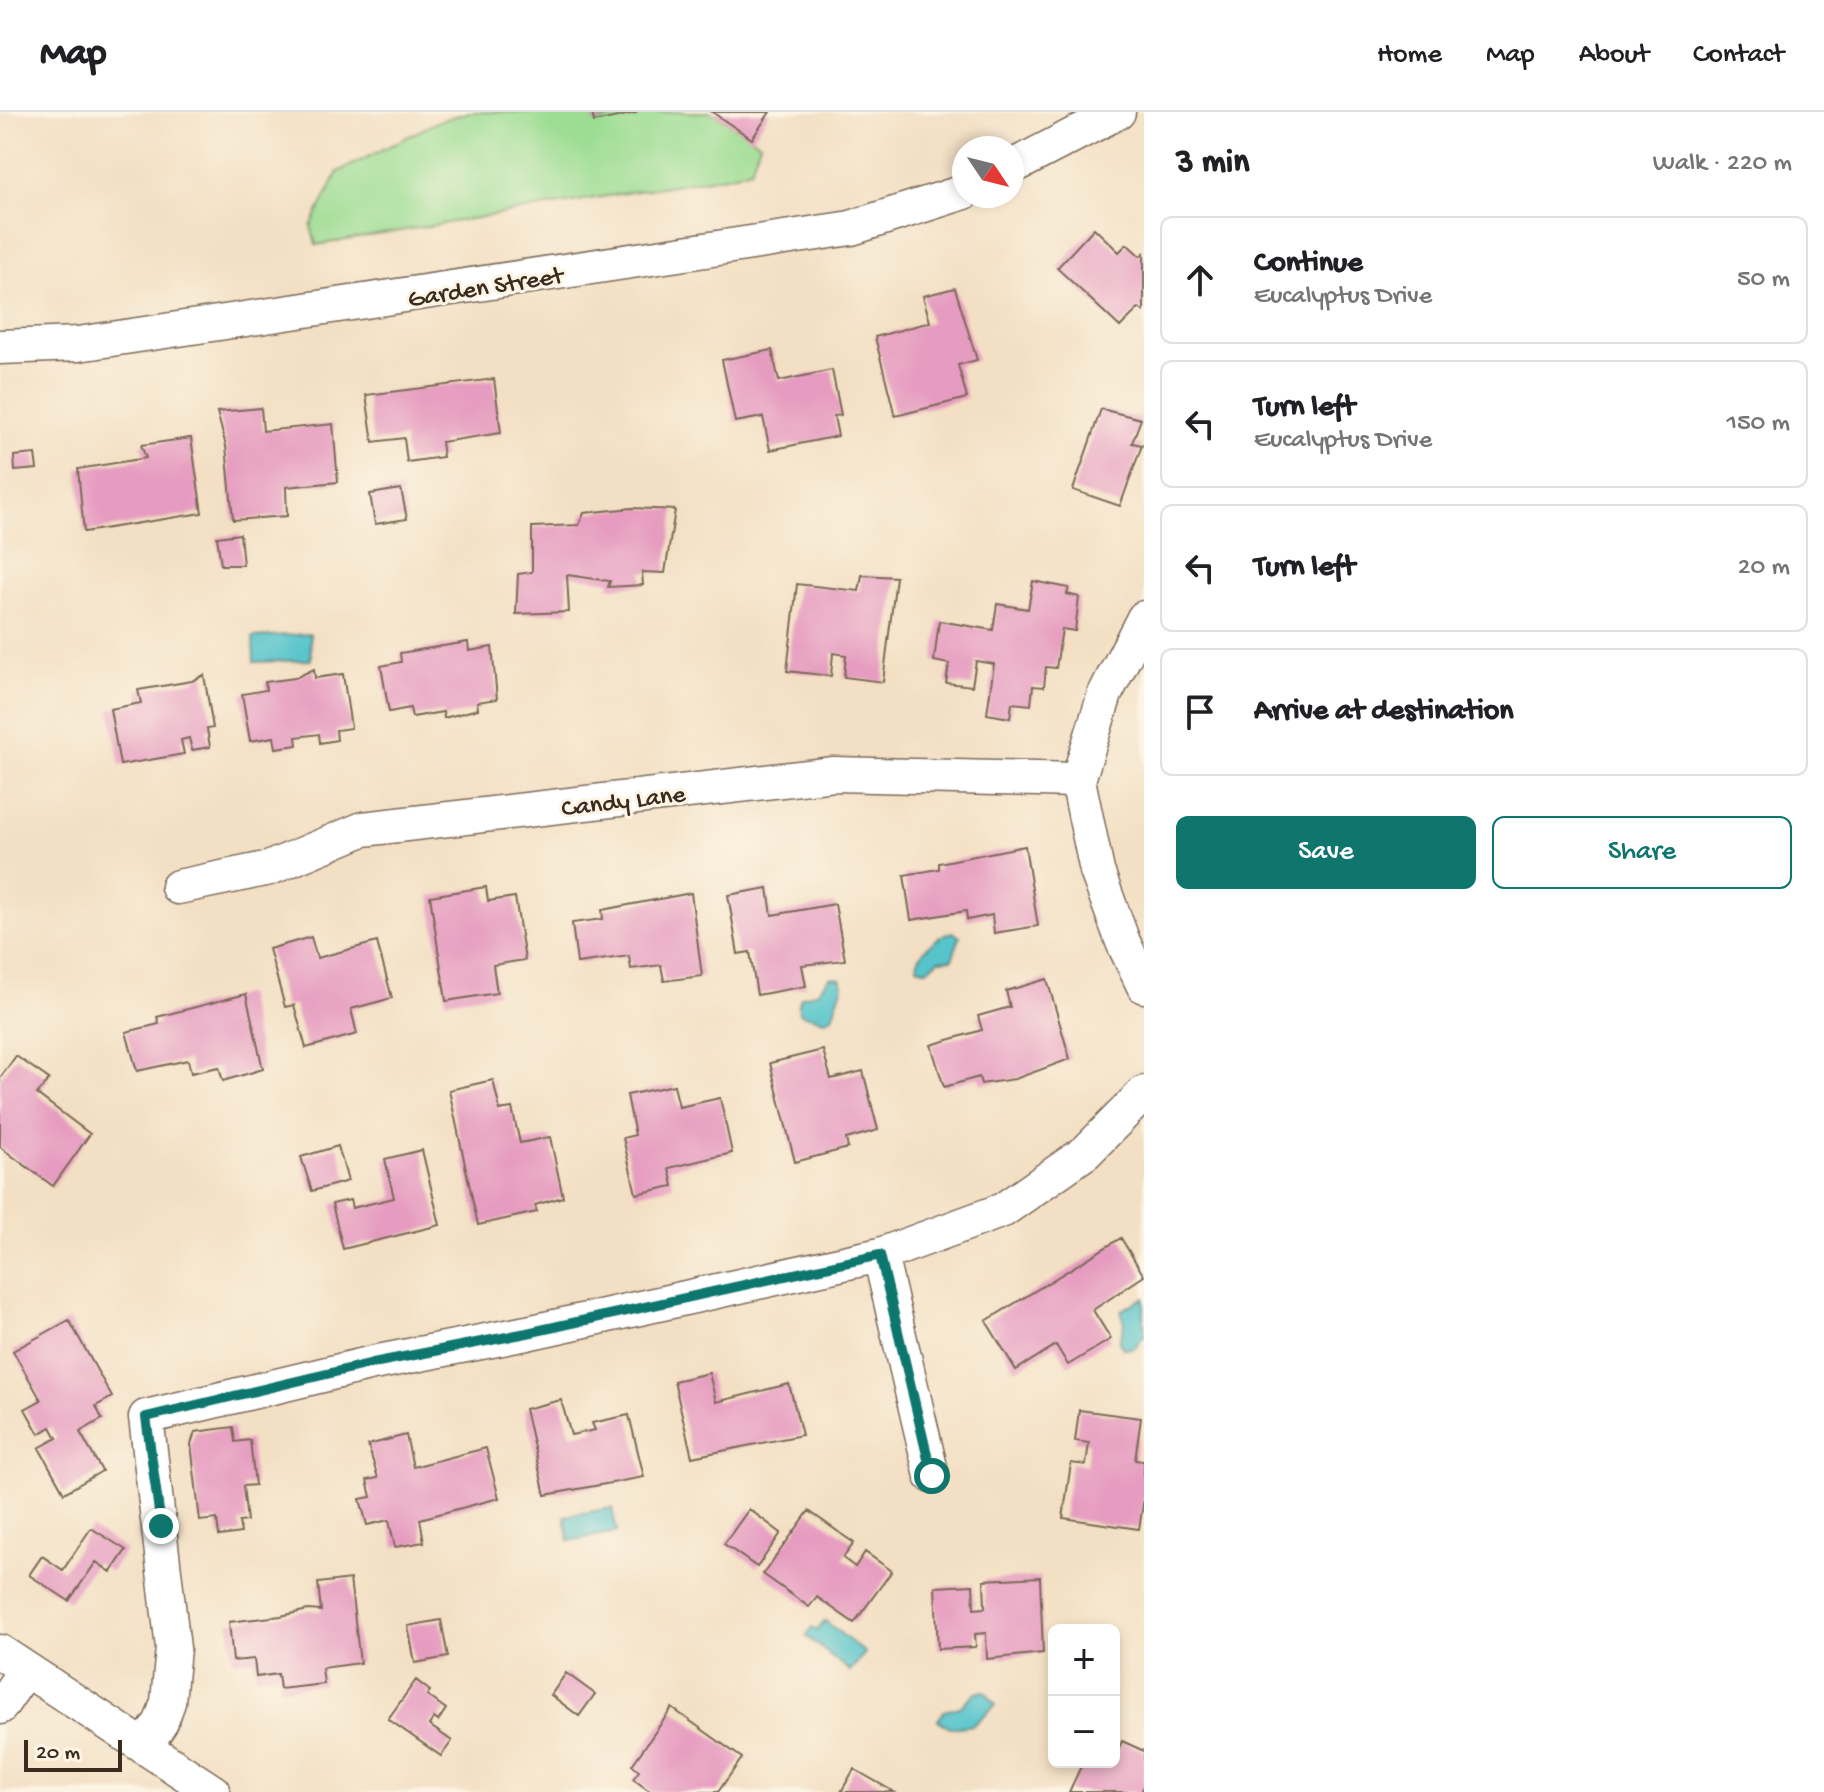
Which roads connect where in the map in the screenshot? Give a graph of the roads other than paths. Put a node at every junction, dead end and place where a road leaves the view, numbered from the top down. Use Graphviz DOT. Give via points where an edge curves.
graph roads {
  1 [pos="1118,112"];
  2 [pos="1024,161"];
  3 [pos="952,196"];
  4 [pos="0,347"];
  5 [pos="1144,618"];
  6 [pos="1078,780"];
  7 [pos="178,887"];
  8 [pos="1144,986"];
  9 [pos="1144,1093"];
  10 [pos="880,1255"];
  11 [pos="932,1476"];
  12 [pos="13,1661"];
  13 [pos="0,1707"];
  14 [pos="144,1747"];
  15 [pos="213,1792"];
  1 -- 2 [label="street"];
  3 -- 4 [label="street, Garden Street" via="851,228 78,344"];
  5 -- 6 [label="street" via="1105,694"];
  6 -- 7 [label="street, Candy Lane" via="834,774 363,829 270,868"];
  6 -- 8 [label="street" via="1097,871"];
  9 -- 10 [label="street" via="1086,1152 1003,1210"];
  10 -- 11 [label="street"];
  10 -- 14 [label="street" via="146,1417 173,1648 168,1702"];
  12 -- 13 [label="street"];
  12 -- 14 [label="street"];
  14 -- 15 [label="street"];
}
